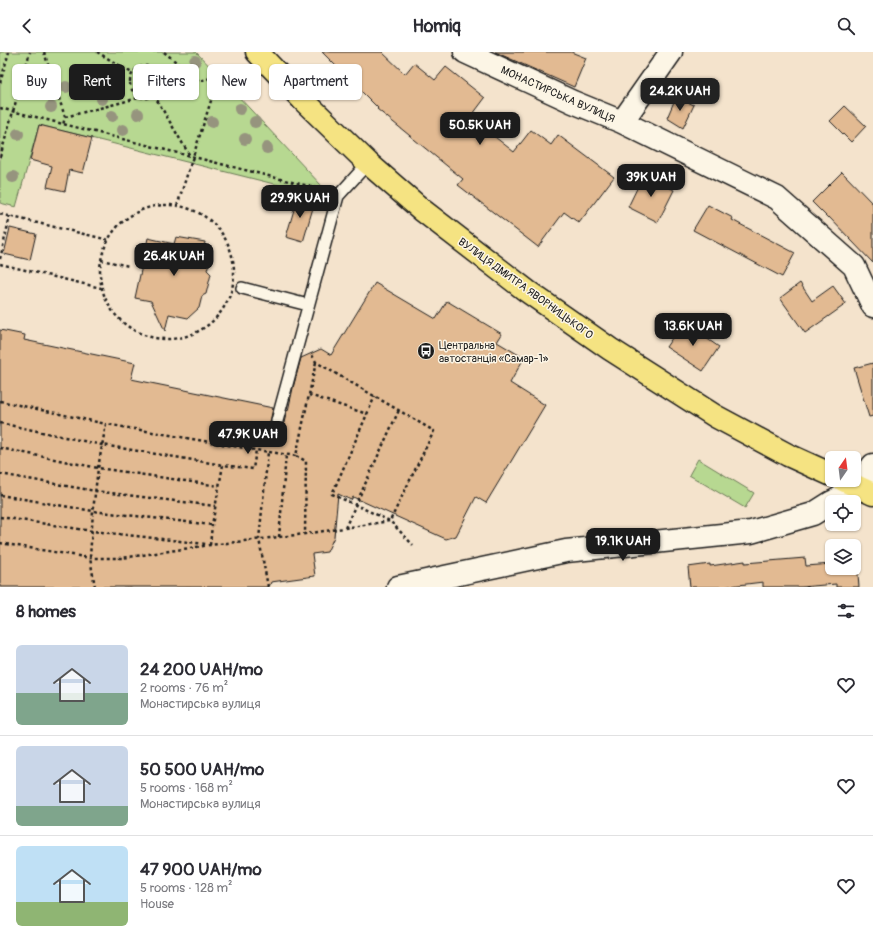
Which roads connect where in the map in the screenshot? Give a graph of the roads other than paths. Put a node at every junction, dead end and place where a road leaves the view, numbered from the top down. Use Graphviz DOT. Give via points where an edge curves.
graph roads {
  1 [pos="257,52"];
  2 [pos="465,52"];
  3 [pos="671,52"];
  4 [pos="622,122"];
  5 [pos="368,163"];
  6 [pos="242,288"];
  7 [pos="308,305"];
  8 [pos="873,306"];
  9 [pos="277,421"];
  10 [pos="873,465"];
  11 [pos="825,472"];
  12 [pos="861,483"];
  13 [pos="858,487"];
  14 [pos="844,495"];
  15 [pos="825,506"];
  16 [pos="398,587"];
  1 -- 5 [label="highway, ВУЛИЦЯ ДМИТРА ЯВОРНИЦЬКОГО"];
  2 -- 4 [label="street, МОНАСТИРСЬКА ВУЛИЦЯ"];
  3 -- 4 [label="street"];
  4 -- 8 [label="street, МОНАСТИРСЬКА ВУЛИЦЯ" via="777,198 854,266"];
  5 -- 7 [label="lane" via="338,196"];
  5 -- 11 [label="highway, ВУЛИЦЯ ДМИТРА ЯВОРНИЦЬКОГО" via="422,210 515,281 610,348 715,416"];
  6 -- 7 [label="lane"];
  7 -- 9 [label="lane"];
  10 -- 12 [label="street"];
  13 -- 14 [label="street"];
  15 -- 16 [label="street" via="813,514 751,532 566,551"];
}
